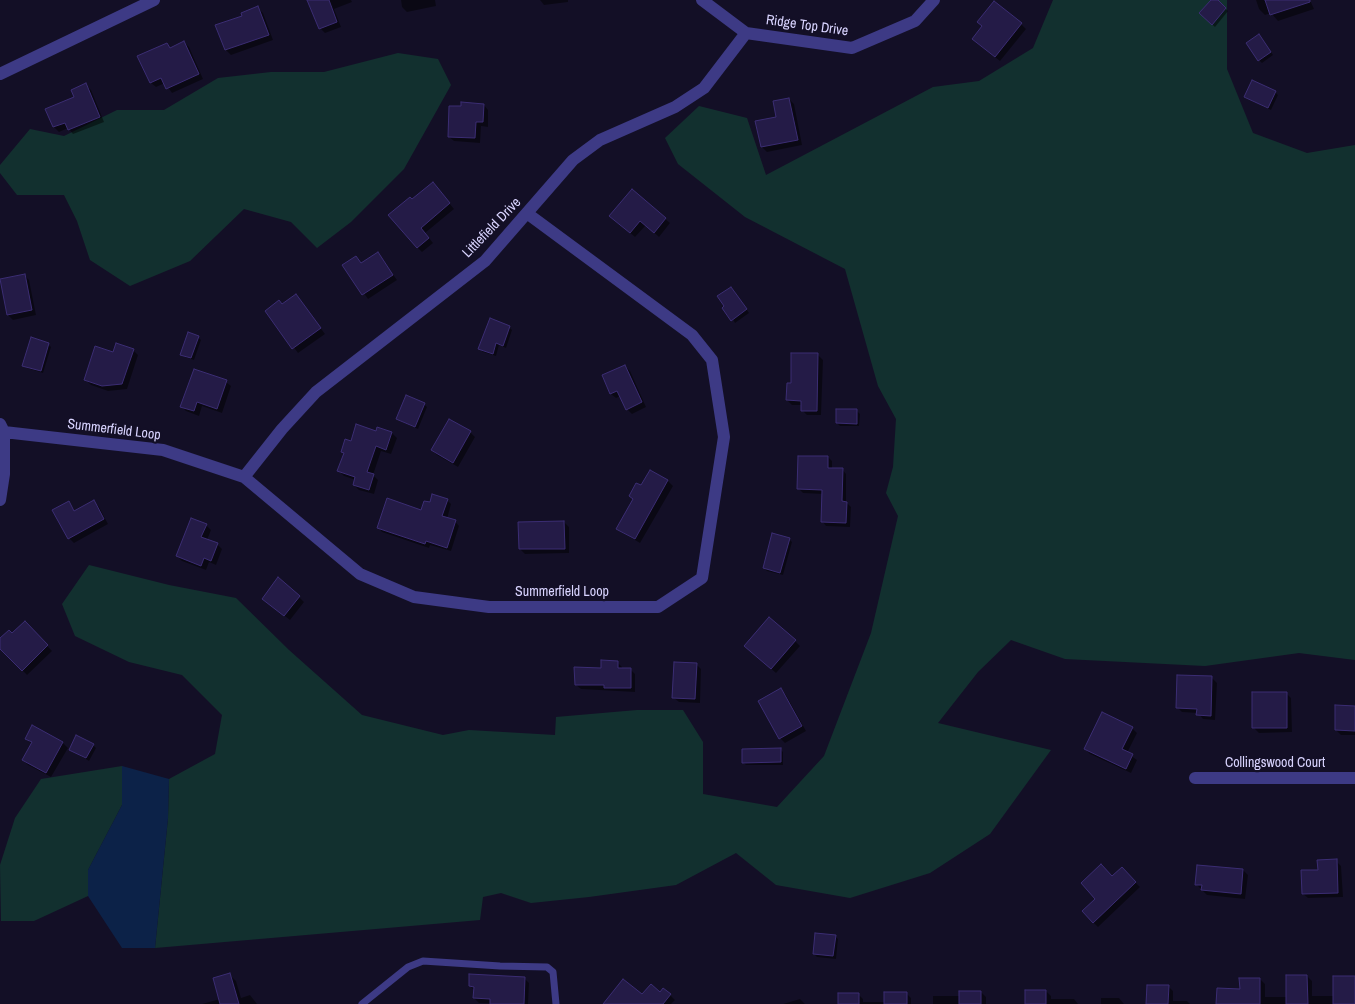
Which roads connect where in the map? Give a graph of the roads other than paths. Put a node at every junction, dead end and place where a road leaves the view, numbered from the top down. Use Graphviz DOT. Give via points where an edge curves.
graph roads {
  1 [pos="154,0"];
  2 [pos="702,0"];
  3 [pos="934,0"];
  4 [pos="746,33"];
  5 [pos="0,74"];
  6 [pos="528,214"];
  7 [pos="2,428"];
  8 [pos="244,478"];
  9 [pos="0,500"];
  10 [pos="1195,778"];
  11 [pos="1355,778"];
  12 [pos="362,1004"];
  13 [pos="556,1004"];
  1 -- 5 [label="street"];
  2 -- 4 [label="street, Ridge Top Drive"];
  3 -- 4 [label="street, Ridge Top Drive" via="915,21 852,48"];
  4 -- 6 [label="street, Littlefield Drive" via="704,88 675,107 600,140 573,160"];
  6 -- 8 [label="street, Littlefield Drive" via="485,261 316,392 282,428"];
  6 -- 8 [label="street, Summerfield Loop" via="692,335 712,360 724,437 702,578 658,607 489,607 414,596 360,574"];
  7 -- 8 [label="street, Summerfield Loop" via="163,450"];
  7 -- 9 [label="street" via="4,474"];
  10 -- 11 [label="street, Collingswood Court"];
  12 -- 13 [label="lane" via="408,967 423,961 547,967 553,972"];
}
